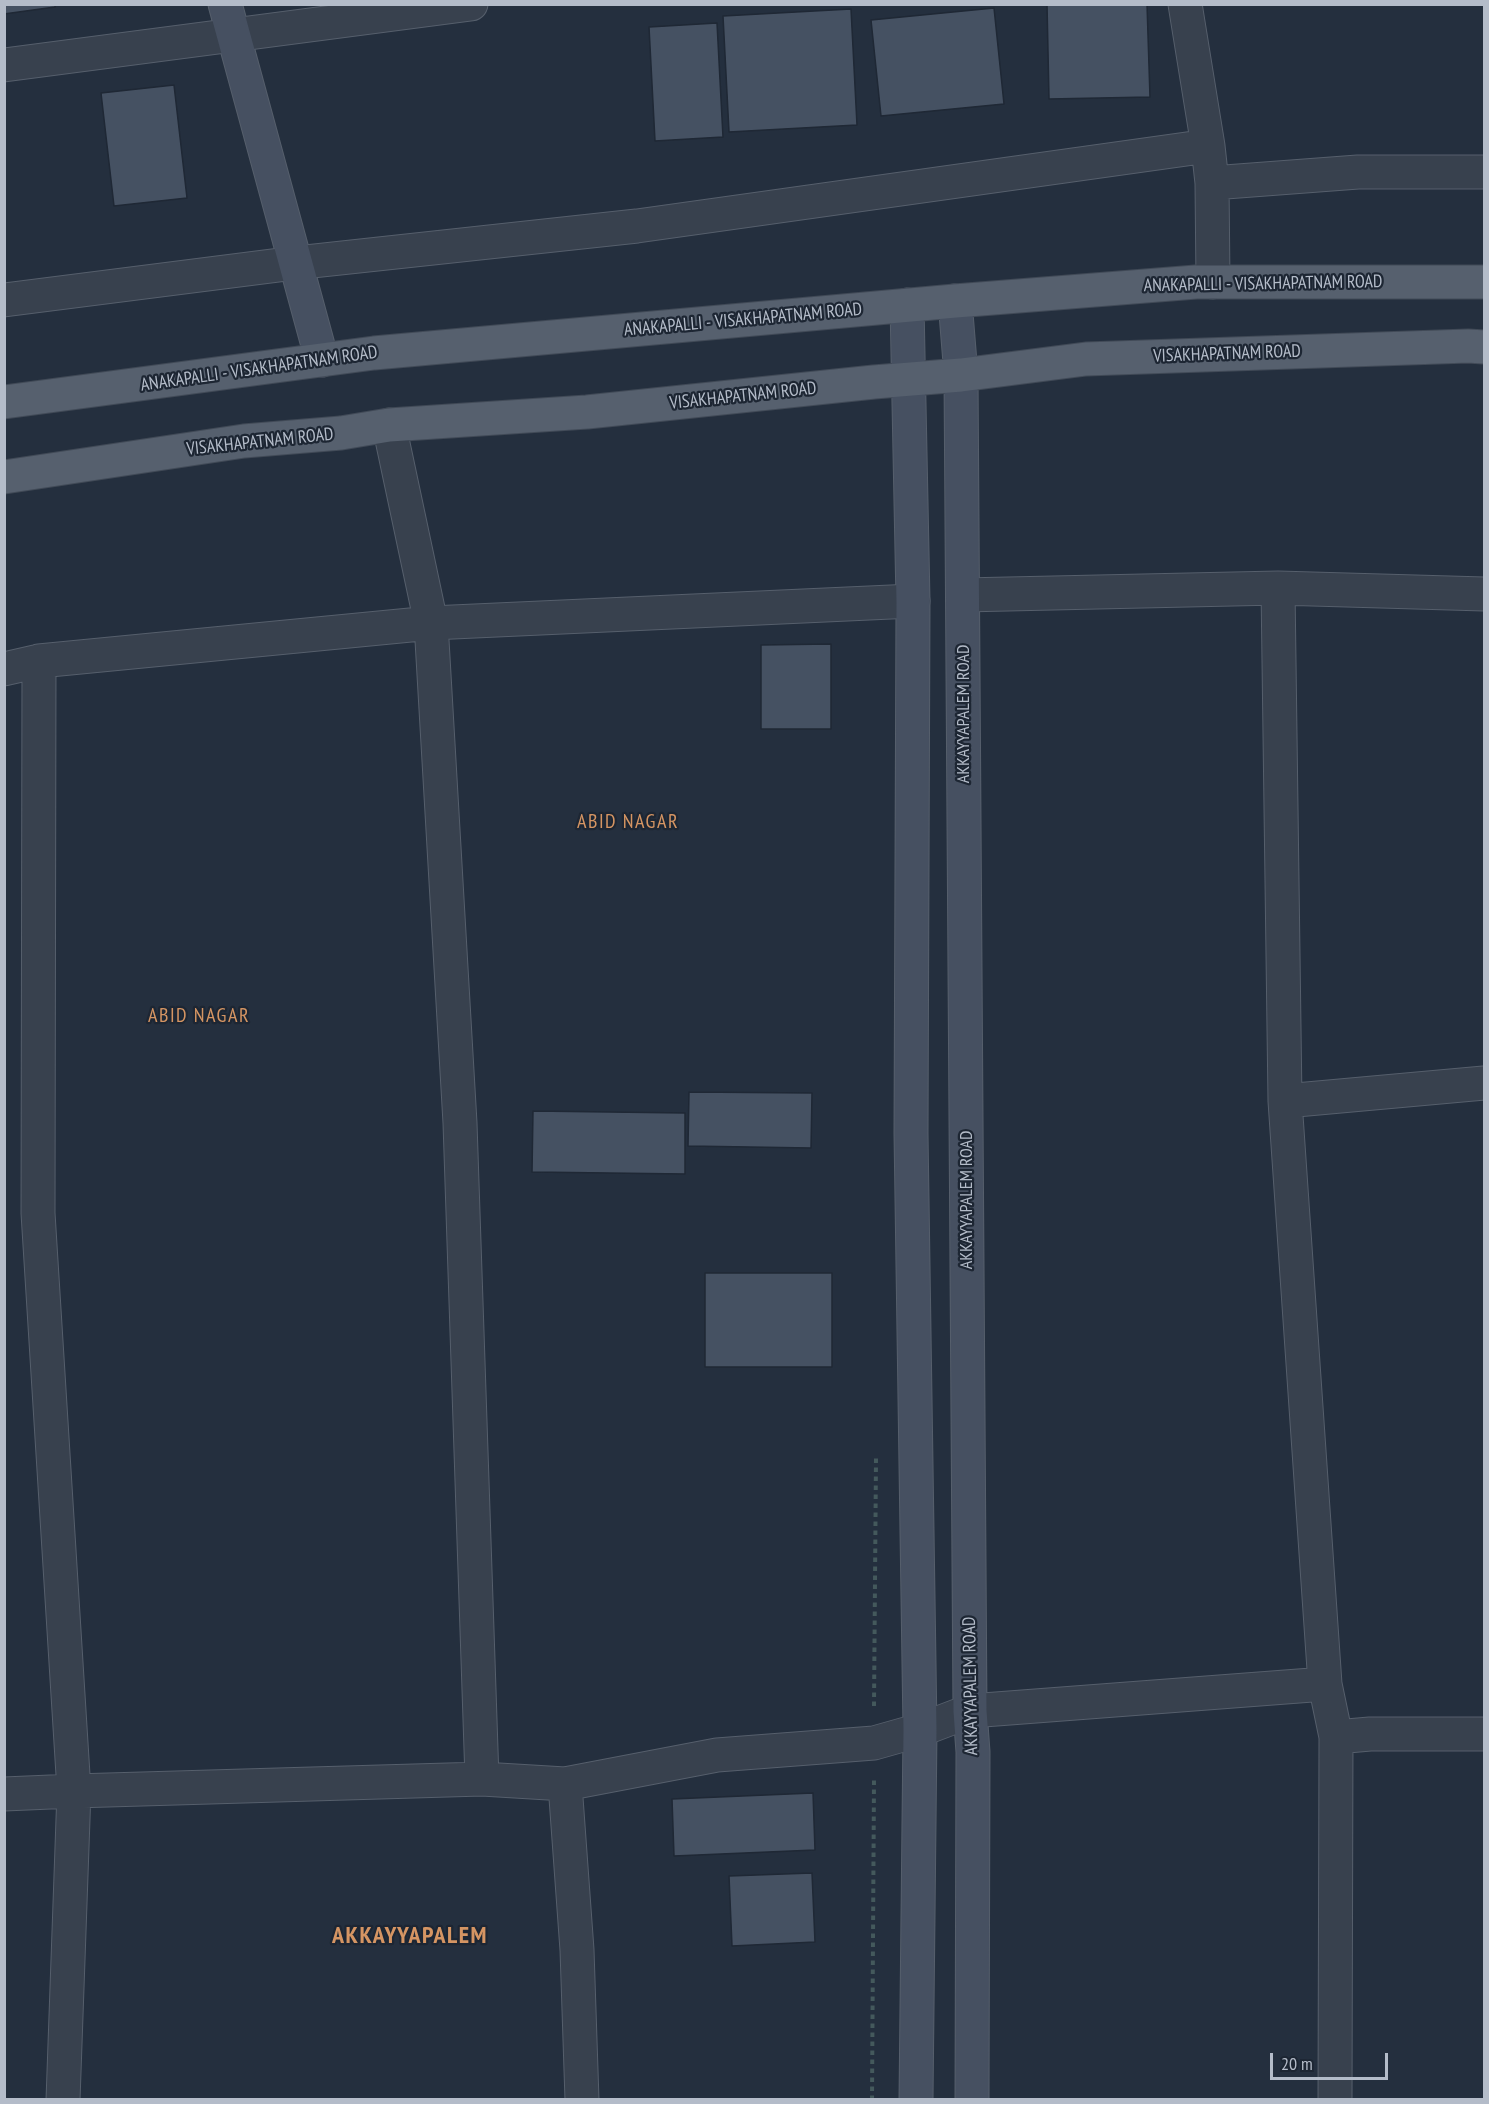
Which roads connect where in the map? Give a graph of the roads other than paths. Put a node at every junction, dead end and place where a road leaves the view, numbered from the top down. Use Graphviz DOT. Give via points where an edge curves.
graph roads {
  1 [pos="471,4"];
  2 [pos="1185,4"];
  3 [pos="229,20"];
  4 [pos="4,65"];
  5 [pos="1208,146"];
  6 [pos="1485,172"];
  7 [pos="1212,183"];
  8 [pos="295,263"];
  9 [pos="1213,282"];
  10 [pos="1485,282"];
  11 [pos="4,300"];
  12 [pos="955,301"];
  13 [pos="907,305"];
  14 [pos="1485,347"];
  15 [pos="322,360"];
  16 [pos="961,375"];
  17 [pos="909,378"];
  18 [pos="4,402"];
  19 [pos="389,425"];
  20 [pos="4,477"];
  21 [pos="1278,588"];
  22 [pos="1485,594"];
  23 [pos="963,595"];
  24 [pos="913,601"];
  25 [pos="431,623"];
  26 [pos="39,661"];
  27 [pos="4,669"];
  28 [pos="1485,1083"];
  29 [pos="1284,1101"];
  30 [pos="1325,1684"];
  31 [pos="970,1711"];
  32 [pos="920,1730"];
  33 [pos="1485,1734"];
  34 [pos="1336,1737"];
  35 [pos="482,1779"];
  36 [pos="565,1784"];
  37 [pos="74,1791"];
  38 [pos="4,1794"];
  39 [pos="63,2100"];
  40 [pos="582,2100"];
  41 [pos="916,2100"];
  42 [pos="972,2100"];
  43 [pos="1335,2100"];
  1 -- 3 [label="street"];
  2 -- 5 [label="street"];
  3 -- 4 [label="street"];
  3 -- 8 [label="main road"];
  5 -- 7 [label="street"];
  5 -- 8 [label="street" via="637,226"];
  6 -- 7 [label="street" via="1358,172"];
  7 -- 9 [label="street"];
  8 -- 11 [label="street"];
  8 -- 15 [label="main road"];
  9 -- 10 [label="main road, ANAKAPALLI - VISAKHAPATNAM ROAD"];
  9 -- 12 [label="main road, ANAKAPALLI - VISAKHAPATNAM ROAD"];
  12 -- 13 [label="main road, ANAKAPALLI - VISAKHAPATNAM ROAD"];
  12 -- 16 [label="main road, AKKAYYAPALEM ROAD"];
  13 -- 15 [label="main road, ANAKAPALLI - VISAKHAPATNAM ROAD"];
  13 -- 17 [label="main road"];
  14 -- 16 [label="main road, VISAKHAPATNAM ROAD" via="1086,359"];
  15 -- 18 [label="main road, ANAKAPALLI - VISAKHAPATNAM ROAD"];
  16 -- 17 [label="main road, VISAKHAPATNAM ROAD"];
  16 -- 23 [label="main road, AKKAYYAPALEM ROAD"];
  17 -- 19 [label="main road, VISAKHAPATNAM ROAD" via="587,412"];
  17 -- 24 [label="main road"];
  19 -- 20 [label="main road, VISAKHAPATNAM ROAD" via="244,441"];
  19 -- 25 [label="street"];
  21 -- 22 [label="street"];
  21 -- 23 [label="street"];
  21 -- 29 [label="street"];
  23 -- 31 [label="main road, AKKAYYAPALEM ROAD"];
  24 -- 25 [label="street"];
  24 -- 32 [label="main road" via="911,1133"];
  25 -- 26 [label="street"];
  25 -- 35 [label="street" via="460,1124"];
  26 -- 27 [label="street"];
  26 -- 37 [label="street" via="38,1213"];
  28 -- 29 [label="street"];
  29 -- 30 [label="street"];
  30 -- 31 [label="street"];
  30 -- 34 [label="street"];
  31 -- 32 [label="street"];
  31 -- 42 [label="main road, AKKAYYAPALEM ROAD"];
  32 -- 36 [label="street" via="874,1743 717,1755"];
  32 -- 41 [label="main road"];
  33 -- 34 [label="street"];
  34 -- 43 [label="street"];
  35 -- 36 [label="street"];
  35 -- 37 [label="street"];
  36 -- 40 [label="street" via="577,1950"];
  37 -- 38 [label="street"];
  37 -- 39 [label="street"];
}
